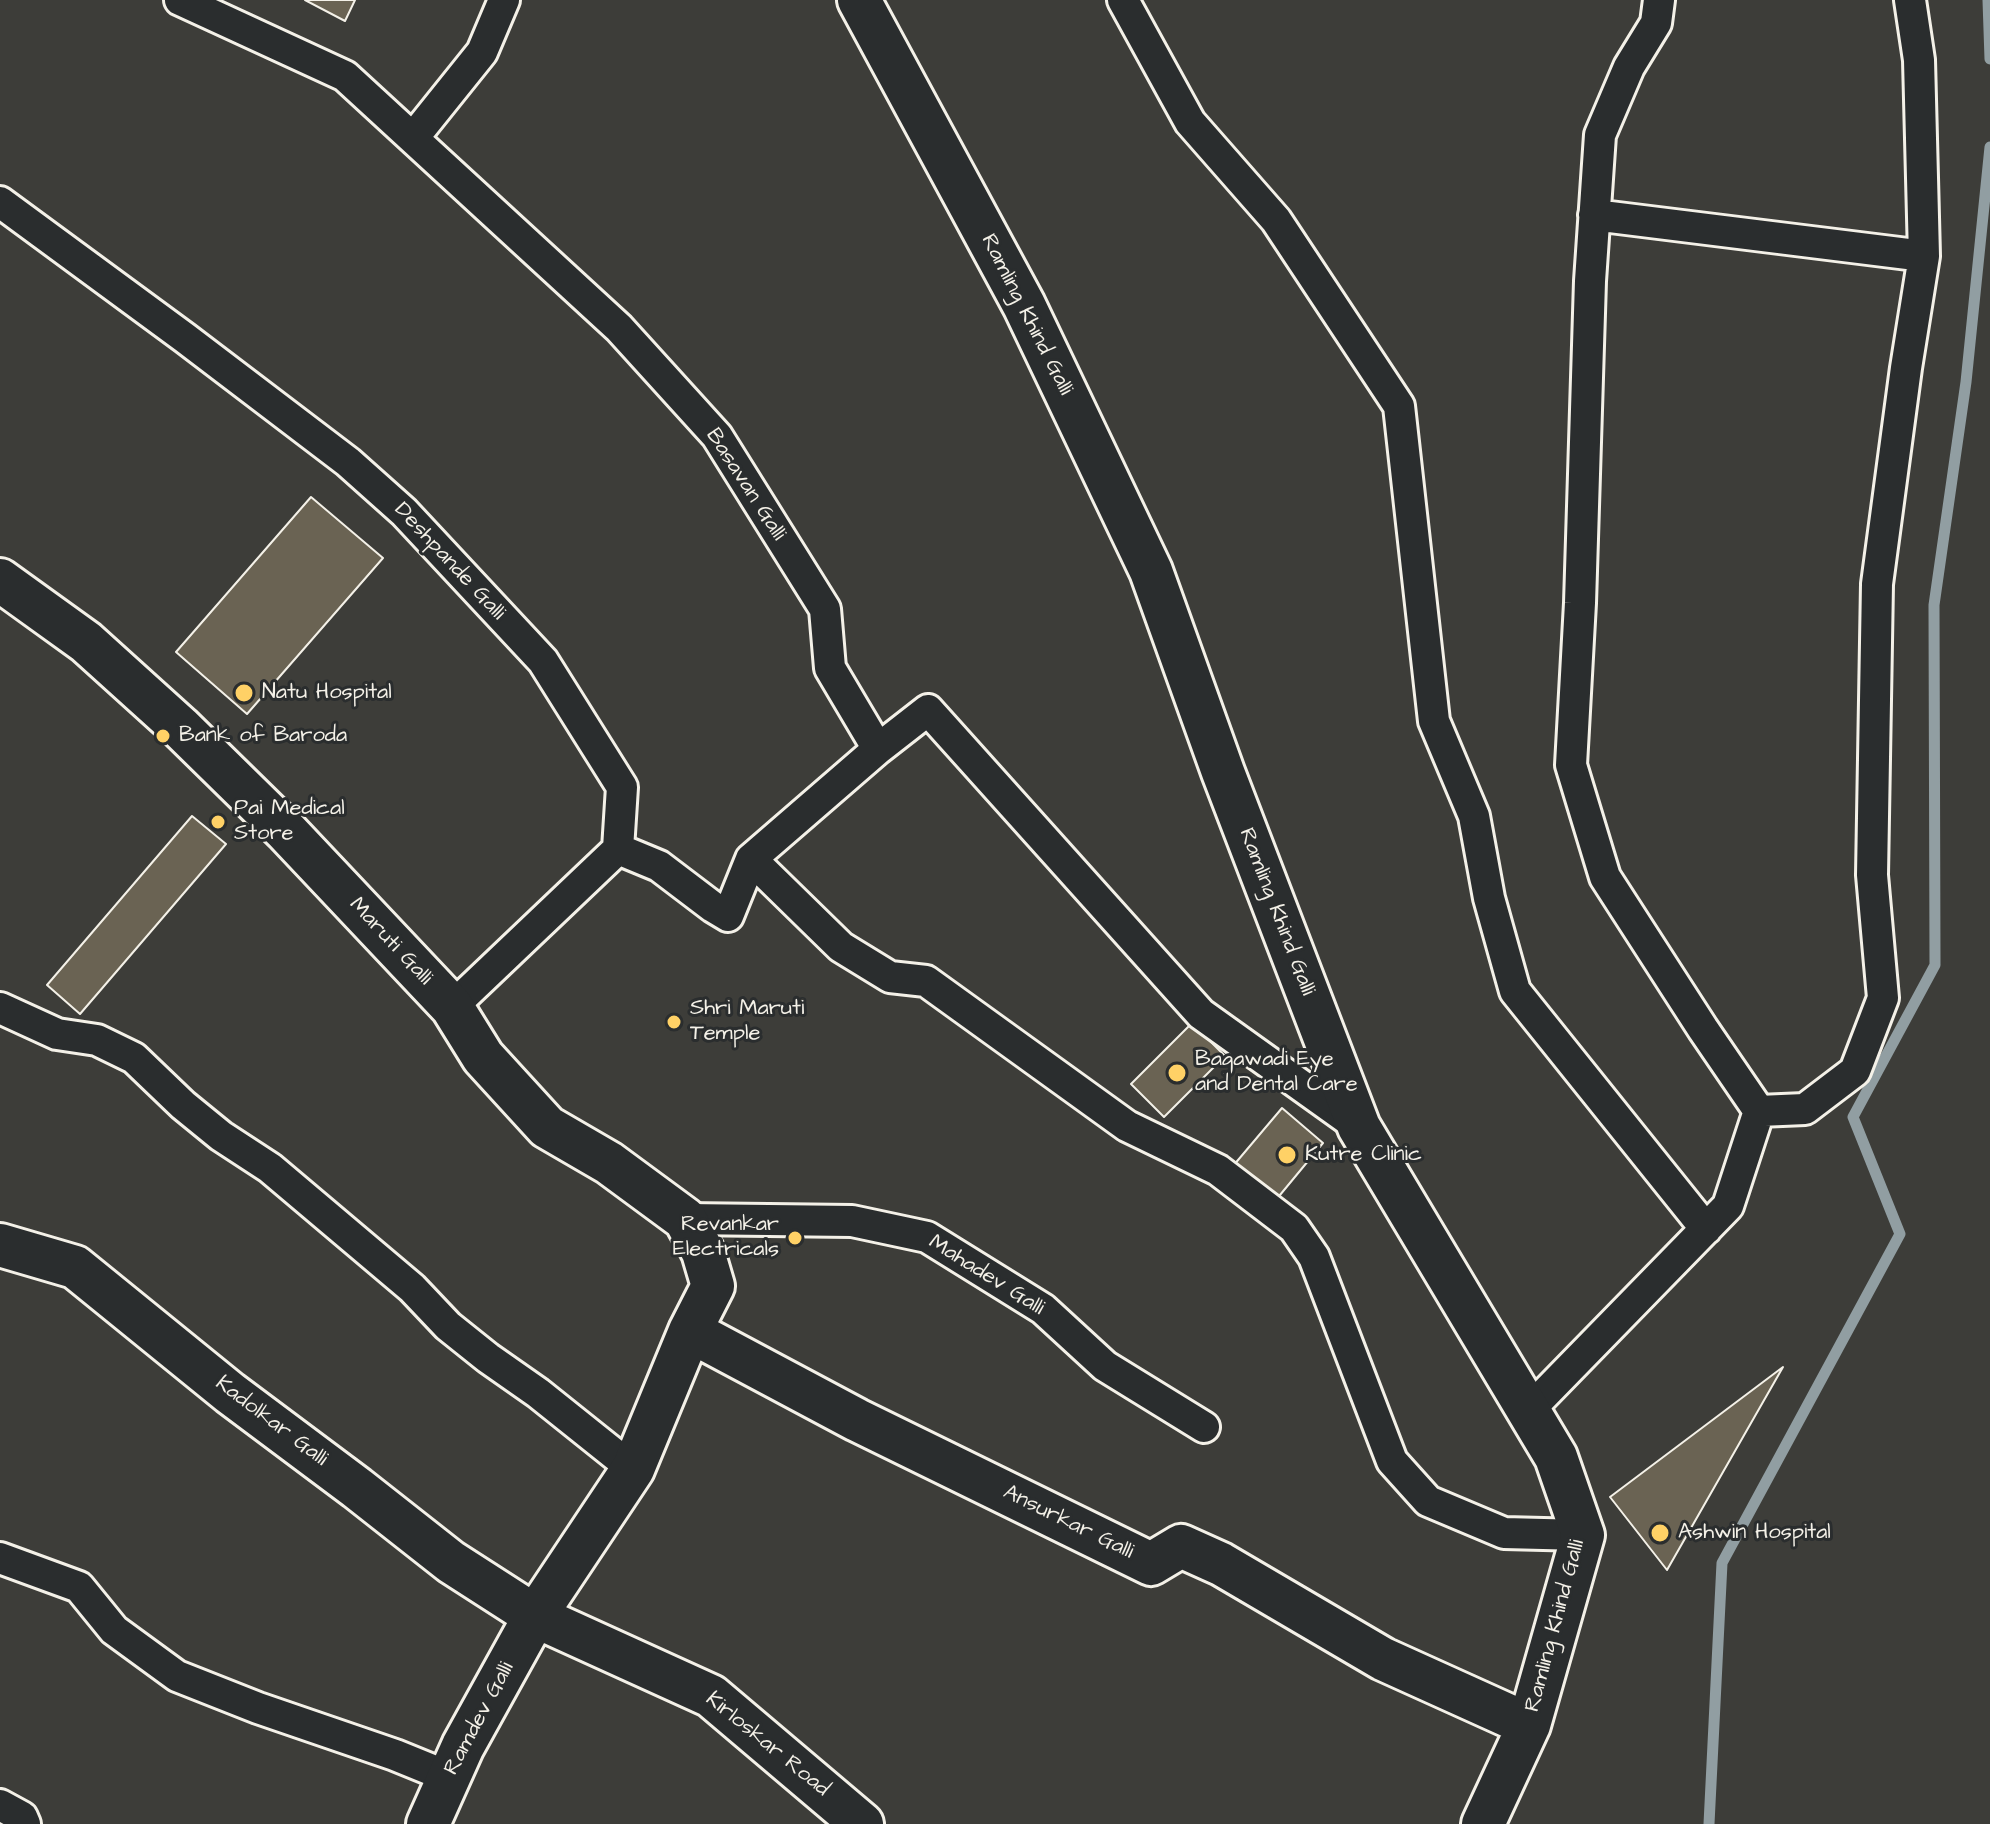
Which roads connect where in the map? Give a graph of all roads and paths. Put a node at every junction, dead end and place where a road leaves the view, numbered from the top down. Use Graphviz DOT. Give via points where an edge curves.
graph roads {
  1 [pos="180,0"];
  2 [pos="504,0"];
  3 [pos="859,0"];
  4 [pos="1123,0"];
  5 [pos="1659,0"];
  6 [pos="1910,0"];
  7 [pos="413,138"];
  8 [pos="0,202"];
  9 [pos="1594,215"];
  10 [pos="1924,256"];
  11 [pos="0,580"];
  12 [pos="878,749"];
  13 [pos="618,849"];
  14 [pos="751,859"];
  15 [pos="452,1007"];
  16 [pos="0,1008"];
  17 [pos="1759,1111"];
  18 [pos="1359,1127"];
  19 [pos="685,1219"];
  20 [pos="1706,1229"];
  21 [pos="0,1245"];
  22 [pos="690,1331"];
  23 [pos="1528,1411"];
  24 [pos="1204,1427"];
  25 [pos="633,1469"];
  26 [pos="1583,1535"];
  27 [pos="0,1558"];
  28 [pos="535,1616"];
  29 [pos="1529,1725"];
  30 [pos="449,1777"];
  31 [pos="0,1805"];
  32 [pos="25,1824"];
  33 [pos="428,1824"];
  34 [pos="862,1824"];
  35 [pos="1483,1824"];
  1 -- 7 [label="street, Basavan Galli" via="345,76"];
  2 -- 7 [label="street" via="482,52"];
  3 -- 18 [label="street, Ramling Khind Galli" via="1024,305 1151,571"];
  4 -- 20 [label="street" via="1190,122 1276,220 1399,406 1434,721 1474,816 1489,898 1515,991"];
  5 -- 9 [label="street" via="1656,23 1629,67 1600,135"];
  6 -- 10 [label="street" via="1919,60"];
  7 -- 12 [label="street, Basavan Galli" via="619,328 717,436 825,609 830,668"];
  8 -- 13 [label="street, Deshpande Galli" via="348,462 404,512 543,661 622,787"];
  9 -- 10 [label="street"];
  9 -- 17 [label="street" via="1571,765 1605,877"];
  10 -- 17 [label="street" via="1877,584 1872,875 1883,998 1855,1071 1805,1109"];
  11 -- 15 [label="street, Maruti Galli" via="86,642 180,727"];
  12 -- 14 [label="street"];
  12 -- 18 [label="street" via="928,710 1201,1014"];
  13 -- 14 [label="street" via="659,866 728,916"];
  13 -- 15 [label="street"];
  14 -- 26 [label="street" via="841,947 890,977 926,981 1127,1126 1218,1170 1294,1228 1314,1257 1392,1461 1428,1501 1504,1533"];
  15 -- 19 [label="street, Maruti Galli" via="483,1057 547,1127 609,1163"];
  16 -- 25 [label="street" via="57,1034 97,1040 134,1058 183,1105 270,1168 412,1288 448,1326"];
  17 -- 20 [label="street" via="1728,1206"];
  18 -- 23 [label="street, Ramling Khind Galli"];
  19 -- 22 [label="street, Maruti Galli" via="713,1286"];
  19 -- 24 [label="street, Mahadev Galli" via="852,1221 927,1237 1043,1309 1105,1366"];
  20 -- 23 [label="street"];
  21 -- 28 [label="street, Kadolkar Galli" via="75,1267 451,1562"];
  22 -- 25 [label="street, Maruti Galli"];
  22 -- 29 [label="street, Ansurkar Galli" via="857,1420 1151,1564 1181,1546 1383,1659"];
  23 -- 26 [label="street, Ramling Khind Galli" via="1556,1457"];
  25 -- 28 [label="street, Ramdev Galli"];
  26 -- 29 [label="street, Ramling Khind Galli"];
  27 -- 30 [label="street" via="79,1587 114,1630 177,1676"];
  28 -- 30 [label="street, Ramdev Galli"];
  28 -- 34 [label="street, Kirloskar Road" via="711,1696"];
  29 -- 35 [label="street, Ramling Khind Galli"];
  30 -- 33 [label="street, Ramdev Galli"];
  31 -- 32 [label="street"];
}
